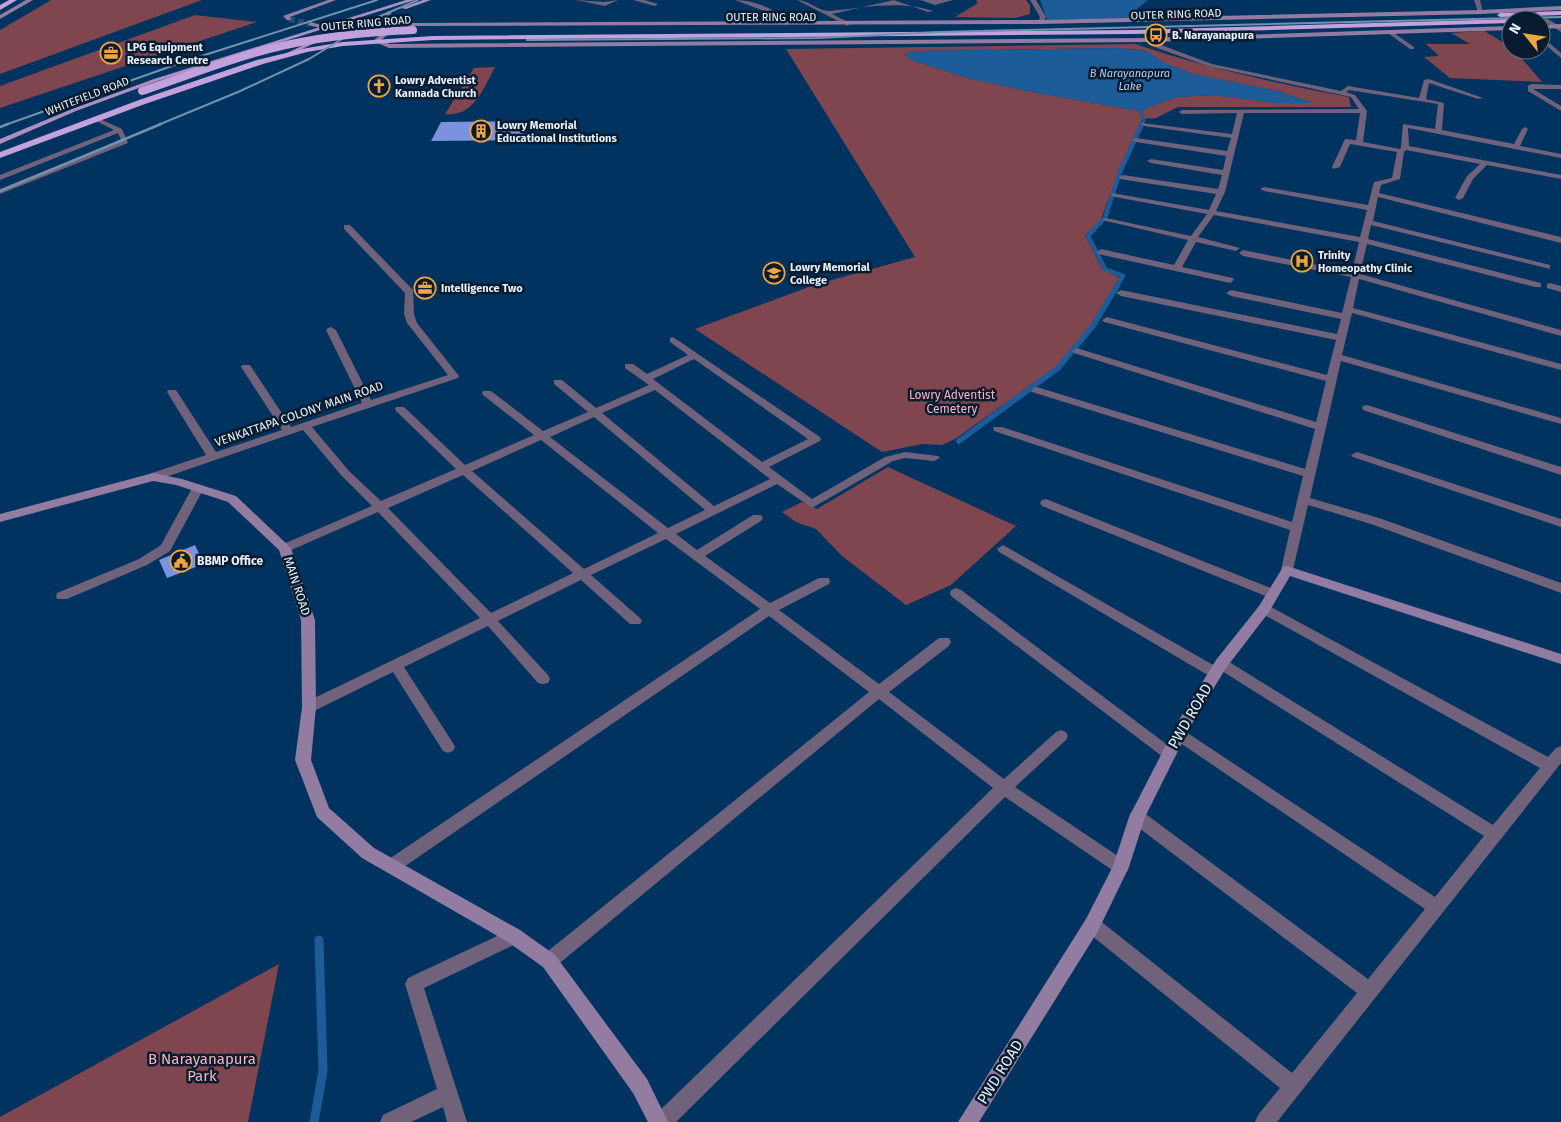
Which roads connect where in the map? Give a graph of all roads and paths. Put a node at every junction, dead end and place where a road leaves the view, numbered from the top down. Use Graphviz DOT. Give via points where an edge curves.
graph roads {
  1 [pos="14,0"];
  2 [pos="30,0"];
  3 [pos="329,0"];
  4 [pos="333,0"];
  5 [pos="412,0"];
  6 [pos="428,0"];
  7 [pos="579,0"];
  8 [pos="614,0"];
  9 [pos="636,0"];
  10 [pos="738,0"];
  11 [pos="800,0"];
  12 [pos="860,0"];
  13 [pos="892,0"];
  14 [pos="897,0"];
  15 [pos="924,0"];
  16 [pos="950,0"];
  17 [pos="1033,0"];
  18 [pos="1477,0"];
  19 [pos="655,4"];
  20 [pos="870,4"];
  21 [pos="0,8"];
  22 [pos="1561,9"];
  23 [pos="930,11"];
  24 [pos="1481,12"];
  25 [pos="389,13"];
  26 [pos="829,14"];
  27 [pos="0,17"];
  28 [pos="1501,21"];
  29 [pos="1041,22"];
  30 [pos="310,24"];
  31 [pos="399,24"];
  32 [pos="786,24"];
  33 [pos="848,24"];
  34 [pos="324,27"];
  35 [pos="1501,28"];
  36 [pos="1391,32"];
  37 [pos="1146,40"];
  38 [pos="376,41"];
  39 [pos="1551,47"];
  40 [pos="1412,48"];
  41 [pos="288,54"];
  42 [pos="1561,56"];
  43 [pos="1561,87"];
  44 [pos="1342,92"];
  45 [pos="1480,98"];
  46 [pos="1422,100"];
  47 [pos="1561,108"];
  48 [pos="1241,110"];
  49 [pos="1364,111"];
  50 [pos="1182,112"];
  51 [pos="96,119"];
  52 [pos="1144,124"];
  53 [pos="1525,129"];
  54 [pos="120,130"];
  55 [pos="1438,131"];
  56 [pos="1234,136"];
  57 [pos="1136,140"];
  58 [pos="0,143"];
  59 [pos="1359,143"];
  60 [pos="1516,147"];
  61 [pos="1403,149"];
  62 [pos="1230,154"];
  63 [pos="0,155"];
  64 [pos="1561,156"];
  65 [pos="1151,161"];
  66 [pos="1485,163"];
  67 [pos="1336,167"];
  68 [pos="1226,173"];
  69 [pos="1123,177"];
  70 [pos="1561,177"];
  71 [pos="0,178"];
  72 [pos="1264,189"];
  73 [pos="0,192"];
  74 [pos="1221,192"];
  75 [pos="1374,194"];
  76 [pos="1115,195"];
  77 [pos="1459,198"];
  78 [pos="1371,208"];
  79 [pos="1212,212"];
  80 [pos="1106,220"];
  81 [pos="1368,222"];
  82 [pos="347,227"];
  83 [pos="1193,239"];
  84 [pos="1364,240"];
  85 [pos="1561,240"];
  86 [pos="1101,252"];
  87 [pos="1547,266"];
  88 [pos="1177,268"];
  89 [pos="1355,275"];
  90 [pos="1230,280"];
  91 [pos="1538,285"];
  92 [pos="1550,286"];
  93 [pos="1561,289"];
  94 [pos="1121,293"];
  95 [pos="1231,293"];
  96 [pos="1346,313"];
  97 [pos="1107,320"];
  98 [pos="331,330"];
  99 [pos="1561,333"];
  100 [pos="1341,338"];
  101 [pos="674,340"];
  102 [pos="1077,351"];
  103 [pos="695,355"];
  104 [pos="1337,357"];
  105 [pos="629,366"];
  106 [pos="246,367"];
  107 [pos="1561,367"];
  108 [pos="646,378"];
  109 [pos="1331,379"];
  110 [pos="558,382"];
  111 [pos="656,386"];
  112 [pos="1036,390"];
  113 [pos="172,392"];
  114 [pos="487,393"];
  115 [pos="368,405"];
  116 [pos="1367,408"];
  117 [pos="400,410"];
  118 [pos="595,413"];
  119 [pos="1561,421"];
  120 [pos="305,426"];
  121 [pos="1320,427"];
  122 [pos="998,428"];
  123 [pos="289,432"];
  124 [pos="541,436"];
  125 [pos="1357,454"];
  126 [pos="213,457"];
  127 [pos="934,458"];
  128 [pos="761,466"];
  129 [pos="464,470"];
  130 [pos="1561,471"];
  131 [pos="1309,474"];
  132 [pos="154,477"];
  133 [pos="777,480"];
  134 [pos="198,488"];
  135 [pos="1304,500"];
  136 [pos="1046,503"];
  137 [pos="380,506"];
  138 [pos="713,511"];
  139 [pos="0,518"];
  140 [pos="757,518"];
  141 [pos="1561,523"];
  142 [pos="1297,528"];
  143 [pos="666,533"];
  144 [pos="285,548"];
  145 [pos="1003,549"];
  146 [pos="696,556"];
  147 [pos="1287,570"];
  148 [pos="582,574"];
  149 [pos="824,581"];
  150 [pos="1561,588"];
  151 [pos="956,593"];
  152 [pos="1273,594"];
  153 [pos="62,596"];
  154 [pos="1264,609"];
  155 [pos="768,610"];
  156 [pos="489,619"];
  157 [pos="635,621"];
  158 [pos="944,642"];
  159 [pos="1561,659"];
  160 [pos="396,665"];
  161 [pos="1218,668"];
  162 [pos="543,679"];
  163 [pos="878,692"];
  164 [pos="309,707"];
  165 [pos="1178,734"];
  166 [pos="1061,736"];
  167 [pos="448,748"];
  168 [pos="1561,752"];
  169 [pos="1168,753"];
  170 [pos="1550,766"];
  171 [pos="1004,788"];
  172 [pos="1137,818"];
  173 [pos="1495,834"];
  174 [pos="392,866"];
  175 [pos="1122,867"];
  176 [pos="1437,908"];
  177 [pos="1092,925"];
  178 [pos="514,936"];
  179 [pos="549,961"];
  180 [pos="1369,991"];
  181 [pos="1293,1086"];
  182 [pos="448,1094"];
  183 [pos="390,1122"];
  184 [pos="457,1122"];
  185 [pos="658,1122"];
  186 [pos="662,1122"];
  187 [pos="968,1122"];
  188 [pos="1265,1122"];
  1 -- 21 [label="highway"];
  2 -- 27 [label="street"];
  3 -- 4 [label="street" via="281,17 289,19 286,16"];
  5 -- 34 [label="main road, WHITEFIELD ROAD"];
  6 -- 25 [label="main road"];
  7 -- 8 [label="street" via="604,4"];
  9 -- 19 [label="street"];
  10 -- 32 [label="street" via="769,10"];
  11 -- 26 [label="street"];
  12 -- 20 [label="street"];
  13 -- 20 [label="street"];
  14 -- 23 [label="street"];
  15 -- 16 [label="street" via="935,3"];
  17 -- 29 [label="street" via="1043,17"];
  18 -- 24 [label="street"];
  20 -- 26 [label="street"];
  22 -- 24 [label="street"];
  22 -- 58 [label="highway, OUTER RING ROAD, bridge" via="1129,26 378,31 319,38 251,54"];
  24 -- 29 [label="street"];
  25 -- 31 [label="street" via="380,19"];
  25 -- 41 [label="main road" via="329,34"];
  26 -- 33 [label="street"];
  28 -- 38 [label="highway, OUTER RING ROAD" via="1134,32"];
  29 -- 33 [label="street"];
  30 -- 34 [label="street"];
  31 -- 32 [label="street"];
  31 -- 38 [label="street"];
  32 -- 33 [label="street"];
  34 -- 58 [label="main road, WHITEFIELD ROAD" via="156,80 74,110"];
  35 -- 36 [label="street"];
  36 -- 37 [label="street"];
  36 -- 40 [label="street"];
  37 -- 38 [label="street" via="389,46"];
  37 -- 44 [label="street" via="1210,65"];
  38 -- 41 [label="highway, OUTER RING ROAD"];
  39 -- 42 [label="street"];
  41 -- 51 [label="highway, OUTER RING ROAD"];
  43 -- 47 [label="street" via="1531,86 1530,90"];
  44 -- 46 [label="street" via="1348,88"];
  44 -- 49 [label="street" via="1353,96"];
  45 -- 46 [label="street" via="1427,80"];
  46 -- 55 [label="street" via="1441,103"];
  48 -- 49 [label="street"];
  48 -- 50 [label="street"];
  48 -- 56 [label="street"];
  49 -- 59 [label="street"];
  51 -- 54 [label="street"];
  51 -- 63 [label="highway, OUTER RING ROAD"];
  52 -- 56 [label="street"];
  53 -- 60 [label="street"];
  54 -- 71 [label="street"];
  54 -- 73 [label="street" via="125,142"];
  55 -- 60 [label="street"];
  55 -- 61 [label="street" via="1405,125"];
  56 -- 62 [label="street"];
  57 -- 62 [label="street"];
  59 -- 61 [label="street"];
  59 -- 67 [label="street" via="1348,141"];
  60 -- 64 [label="street"];
  61 -- 66 [label="street"];
  61 -- 75 [label="street" via="1396,179 1376,184"];
  62 -- 68 [label="street"];
  65 -- 68 [label="street"];
  66 -- 70 [label="street"];
  66 -- 77 [label="street" via="1470,178"];
  68 -- 74 [label="street"];
  69 -- 74 [label="street"];
  72 -- 78 [label="street"];
  74 -- 79 [label="street"];
  75 -- 78 [label="street"];
  75 -- 85 [label="street"];
  76 -- 79 [label="street"];
  78 -- 81 [label="street"];
  79 -- 83 [label="street"];
  79 -- 84 [label="street"];
  80 -- 83 [label="street"];
  81 -- 84 [label="street"];
  81 -- 87 [label="street"];
  82 -- 115 [label="street, VENKATTAPA COLONY MAIN ROAD" via="410,292 412,323 454,376"];
  83 -- 88 [label="street"];
  83 -- 89 [label="street"];
  84 -- 89 [label="street"];
  84 -- 91 [label="street"];
  86 -- 88 [label="street"];
  88 -- 90 [label="street"];
  89 -- 96 [label="street"];
  89 -- 99 [label="street"];
  92 -- 93 [label="street"];
  94 -- 100 [label="street"];
  95 -- 96 [label="street"];
  96 -- 100 [label="street"];
  96 -- 107 [label="street"];
  97 -- 109 [label="street"];
  98 -- 115 [label="street"];
  100 -- 104 [label="street"];
  101 -- 103 [label="street"];
  102 -- 121 [label="street"];
  103 -- 108 [label="street"];
  103 -- 128 [label="street" via="816,439"];
  104 -- 109 [label="street"];
  104 -- 119 [label="street"];
  105 -- 108 [label="street"];
  106 -- 123 [label="street"];
  108 -- 111 [label="street"];
  109 -- 121 [label="street"];
  110 -- 118 [label="street"];
  111 -- 118 [label="street"];
  111 -- 128 [label="street"];
  112 -- 131 [label="street"];
  113 -- 126 [label="street"];
  114 -- 124 [label="street"];
  115 -- 120 [label="street, VENKATTAPA COLONY MAIN ROAD"];
  116 -- 130 [label="street"];
  117 -- 129 [label="street"];
  118 -- 124 [label="street"];
  118 -- 138 [label="street"];
  120 -- 123 [label="street, VENKATTAPA COLONY MAIN ROAD"];
  120 -- 137 [label="street" via="345,473"];
  121 -- 131 [label="street"];
  122 -- 142 [label="street"];
  123 -- 126 [label="street, VENKATTAPA COLONY MAIN ROAD"];
  124 -- 129 [label="street"];
  124 -- 143 [label="street"];
  125 -- 141 [label="street"];
  126 -- 132 [label="street, VENKATTAPA COLONY MAIN ROAD"];
  127 -- 133 [label="street" via="905,454 889,459 812,504"];
  128 -- 133 [label="street"];
  129 -- 137 [label="street"];
  129 -- 148 [label="street"];
  131 -- 135 [label="street"];
  132 -- 134 [label="street, MAIN ROAD"];
  132 -- 139 [label="street, MAIN ROAD"];
  133 -- 138 [label="street"];
  134 -- 144 [label="street, MAIN ROAD" via="232,499"];
  134 -- 153 [label="street" via="166,548 143,562"];
  135 -- 142 [label="street"];
  135 -- 150 [label="street" via="1375,521"];
  136 -- 152 [label="street"];
  137 -- 144 [label="street"];
  137 -- 156 [label="street"];
  138 -- 143 [label="street"];
  140 -- 146 [label="street"];
  142 -- 147 [label="street"];
  143 -- 146 [label="street"];
  143 -- 148 [label="street"];
  144 -- 164 [label="street, MAIN ROAD" via="308,620"];
  145 -- 161 [label="street"];
  146 -- 155 [label="street"];
  147 -- 152 [label="street, PWD ROAD"];
  147 -- 159 [label="street"];
  148 -- 156 [label="street"];
  148 -- 157 [label="street"];
  149 -- 155 [label="street"];
  151 -- 169 [label="street"];
  152 -- 154 [label="street, PWD ROAD"];
  154 -- 161 [label="street, PWD ROAD"];
  154 -- 170 [label="street"];
  155 -- 163 [label="street"];
  155 -- 174 [label="street"];
  156 -- 160 [label="street"];
  156 -- 162 [label="street"];
  158 -- 163 [label="street"];
  160 -- 164 [label="street"];
  160 -- 167 [label="street"];
  161 -- 165 [label="street, PWD ROAD"];
  161 -- 173 [label="street"];
  163 -- 171 [label="street"];
  163 -- 179 [label="street"];
  164 -- 174 [label="street, MAIN ROAD" via="303,760 323,812 368,853"];
  165 -- 169 [label="street, PWD ROAD"];
  165 -- 176 [label="street"];
  166 -- 171 [label="street"];
  168 -- 170 [label="street"];
  169 -- 172 [label="street, PWD ROAD"];
  170 -- 173 [label="street"];
  171 -- 175 [label="street"];
  171 -- 186 [label="street"];
  172 -- 175 [label="street, PWD ROAD"];
  172 -- 180 [label="street"];
  173 -- 176 [label="street"];
  174 -- 178 [label="street, MAIN ROAD"];
  175 -- 177 [label="street, PWD ROAD"];
  176 -- 180 [label="street"];
  177 -- 181 [label="street"];
  177 -- 187 [label="street, PWD ROAD"];
  178 -- 179 [label="street, MAIN ROAD"];
  178 -- 182 [label="street" via="414,984"];
  179 -- 185 [label="street, MAIN ROAD" via="640,1086"];
  180 -- 181 [label="street"];
  181 -- 188 [label="street"];
  182 -- 183 [label="street"];
  182 -- 184 [label="street"];
}
